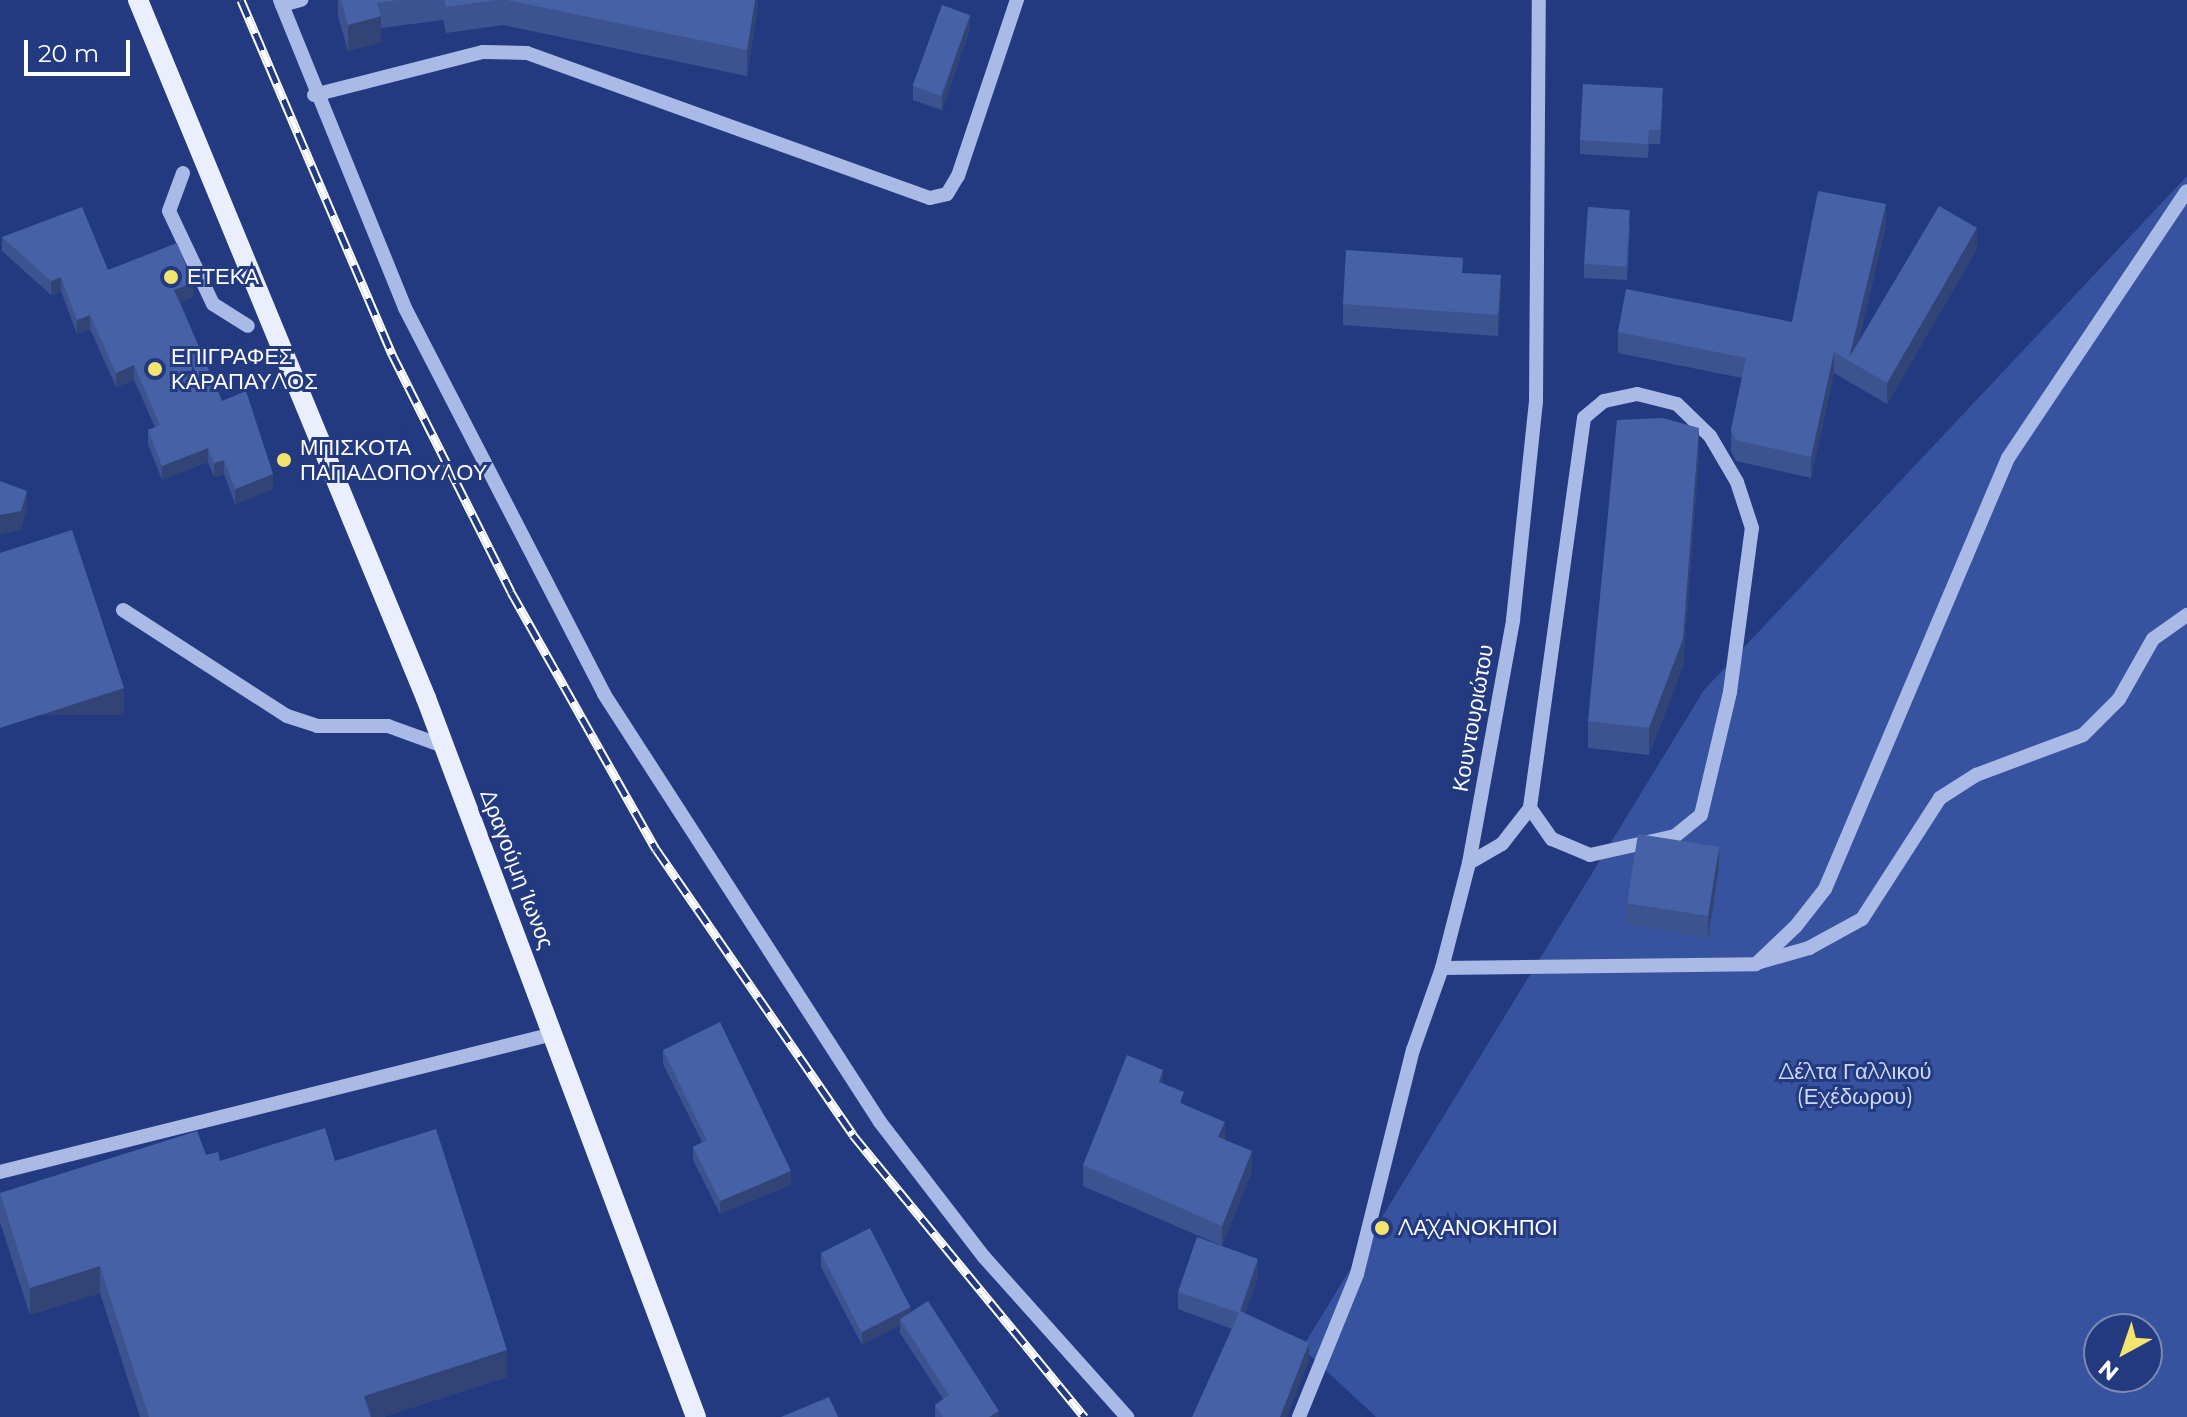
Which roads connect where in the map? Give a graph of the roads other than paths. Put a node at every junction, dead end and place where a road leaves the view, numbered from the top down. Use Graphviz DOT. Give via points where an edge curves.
graph roads {
  1 [pos="138,0"];
  2 [pos="301,0"];
  3 [pos="1017,0"];
  4 [pos="1539,0"];
  5 [pos="281,3"];
  6 [pos="314,95"];
  7 [pos="183,173"];
  8 [pos="2187,191"];
  9 [pos="248,326"];
  10 [pos="123,610"];
  11 [pos="2187,615"];
  12 [pos="446,747"];
  13 [pos="1530,808"];
  14 [pos="1469,863"];
  15 [pos="1756,964"];
  16 [pos="1442,968"];
  17 [pos="553,1034"];
  18 [pos="0,1172"];
  19 [pos="696,1417"];
  20 [pos="1127,1417"];
  21 [pos="1299,1417"];
  1 -- 12 [label="main road, Δραγούμη Ίωνος"];
  2 -- 5 [label="street"];
  3 -- 6 [label="street" via="958,176 947,194 930,198 527,53 483,52"];
  4 -- 14 [label="street, Κουντουριώτου" via="1536,401 1513,620"];
  5 -- 6 [label="street"];
  6 -- 20 [label="street" via="405,308 503,508 701,852 880,1122 984,1257"];
  7 -- 9 [label="street" via="169,211 213,304"];
  8 -- 15 [label="street" via="2008,458 1825,889"];
  10 -- 12 [label="street" via="287,716 317,726 388,726"];
  11 -- 15 [label="street" via="2153,639 2119,699 2083,735 1976,775 1940,798 1862,919 1809,948"];
  12 -- 17 [label="main road, Δραγούμη Ίωνος"];
  13 -- 13 [label="street" via="1584,418 1604,401 1637,394 1677,404 1731,471 1752,528 1730,692 1701,815 1675,836 1590,855 1552,839"];
  13 -- 14 [label="street" via="1502,844"];
  14 -- 16 [label="street, Κουντουριώτου"];
  15 -- 16 [label="street"];
  16 -- 21 [label="street, Κουντουριώτου" via="1413,1050 1357,1274"];
  17 -- 18 [label="street"];
  17 -- 19 [label="main road, Δραγούμη Ίωνος"];
}
